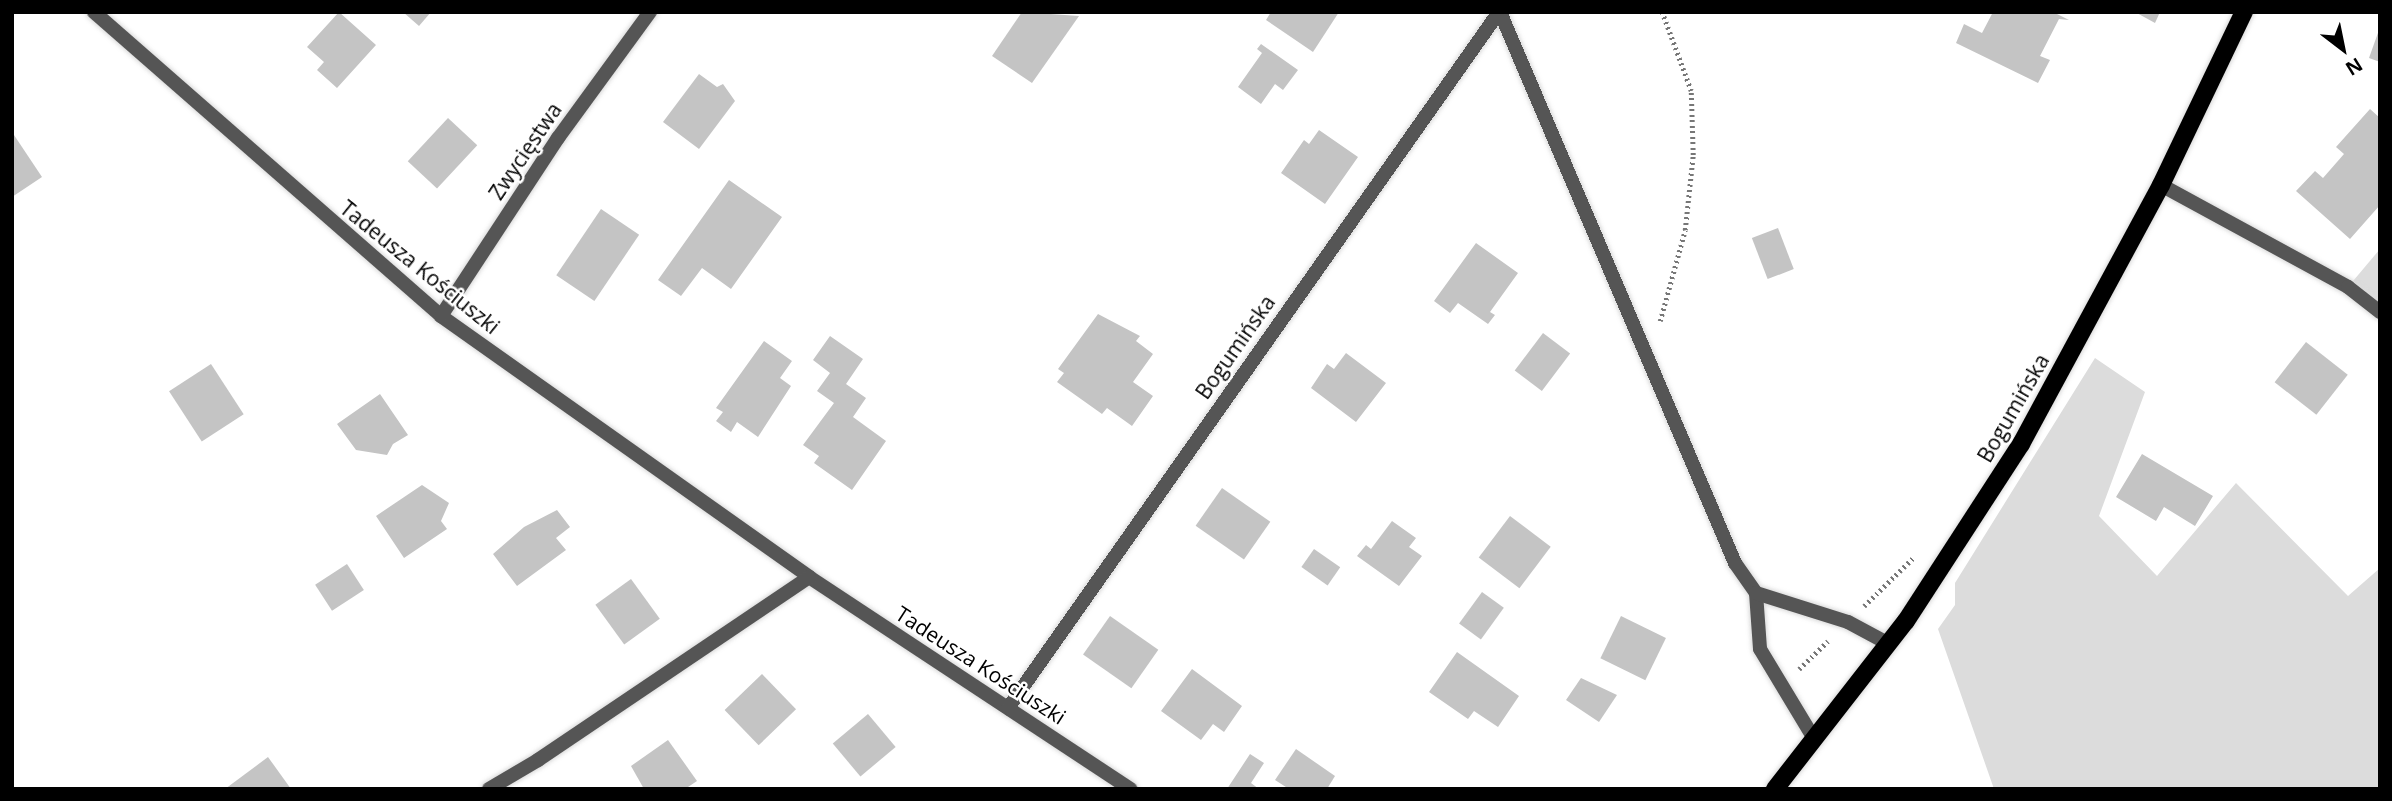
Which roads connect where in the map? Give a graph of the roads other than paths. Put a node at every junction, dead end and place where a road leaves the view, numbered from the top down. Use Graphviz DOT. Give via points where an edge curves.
graph roads {
  1 [pos="94,12"];
  2 [pos="650,12"];
  3 [pos="1499,12"];
  4 [pos="2244,12"];
  5 [pos="2161,185"];
  6 [pos="2380,312"];
  7 [pos="441,316"];
  8 [pos="809,577"];
  9 [pos="1756,593"];
  10 [pos="1889,644"];
  11 [pos="1008,708"];
  12 [pos="1815,740"];
  13 [pos="489,789"];
  14 [pos="1129,789"];
  15 [pos="1775,789"];
  1 -- 7 [label="street, Tadeusza Kościuszki"];
  2 -- 7 [label="street, Zwycięstwa" via="558,138"];
  3 -- 9 [label="street, Bogumińska" via="1735,563"];
  3 -- 11 [label="street, Bogumińska"];
  4 -- 5 [label="main road, Bogumińska"];
  5 -- 6 [label="street" via="2348,287"];
  5 -- 10 [label="main road, Bogumińska" via="2021,444"];
  7 -- 8 [label="street, Tadeusza Kościuszki"];
  8 -- 11 [label="street, Tadeusza Kościuszki"];
  8 -- 13 [label="street"];
  9 -- 10 [label="street" via="1848,622"];
  9 -- 12 [label="street" via="1760,649"];
  10 -- 12 [label="main road, Bogumińska"];
  11 -- 14 [label="street, Tadeusza Kościuszki"];
  12 -- 15 [label="main road, Bogumińska"];
}
